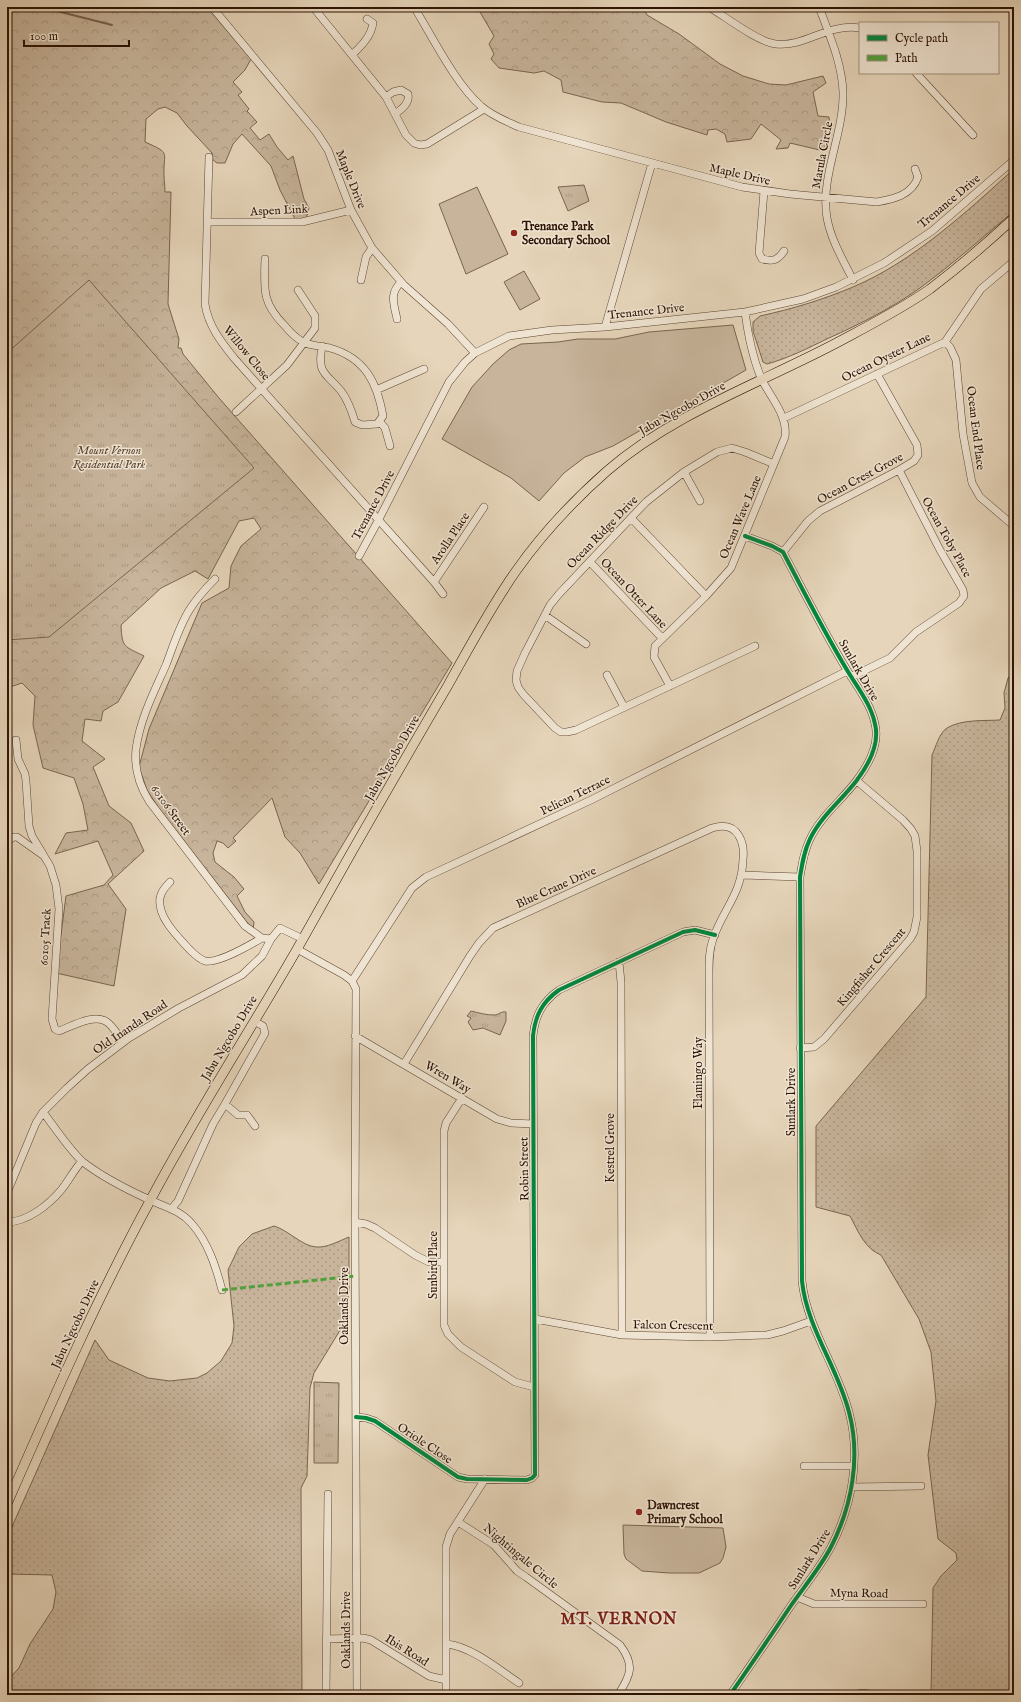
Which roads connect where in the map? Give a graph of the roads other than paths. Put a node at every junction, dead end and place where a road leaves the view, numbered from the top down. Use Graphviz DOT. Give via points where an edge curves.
graph roads {
  1 [pos="212,7"];
  2 [pos="312,7"];
  3 [pos="414,7"];
  4 [pos="709,7"];
  5 [pos="819,7"];
  6 [pos="367,20"];
  7 [pos="859,28"];
  8 [pos="828,31"];
  9 [pos="352,55"];
  10 [pos="917,74"];
  11 [pos="386,96"];
  12 [pos="484,109"];
  13 [pos="395,114"];
  14 [pos="972,135"];
  15 [pos="209,157"];
  16 [pos="1014,160"];
  17 [pos="652,163"];
  18 [pos="915,169"];
  19 [pos="764,192"];
  20 [pos="826,197"];
  21 [pos="351,210"];
  22 [pos="1014,218"];
  23 [pos="207,222"];
  24 [pos="372,248"];
  25 [pos="784,251"];
  26 [pos="265,259"];
  27 [pos="1014,261"];
  28 [pos="361,280"];
  29 [pos="853,280"];
  30 [pos="401,282"];
  31 [pos="298,290"];
  32 [pos="746,312"];
  33 [pos="397,319"];
  34 [pos="605,327"];
  35 [pos="945,342"];
  36 [pos="305,343"];
  37 [pos="322,346"];
  38 [pos="475,353"];
  39 [pos="424,369"];
  40 [pos="877,374"];
  41 [pos="762,378"];
  42 [pos="261,389"];
  43 [pos="376,390"];
  44 [pos="236,412"];
  45 [pos="784,418"];
  46 [pos="380,422"];
  47 [pos="390,446"];
  48 [pos="774,464"];
  49 [pos="899,470"];
  50 [pos="684,472"];
  51 [pos="700,500"];
  52 [pos="484,507"];
  53 [pos="631,518"];
  54 [pos="378,521"];
  55 [pos="1014,526"];
  56 [pos="745,536"];
  57 [pos="783,552"];
  58 [pos="358,556"];
  59 [pos="590,562"];
  60 [pos="215,579"];
  61 [pos="434,582"];
  62 [pos="443,594"];
  63 [pos="706,596"];
  64 [pos="546,616"];
  65 [pos="662,638"];
  66 [pos="586,644"];
  67 [pos="755,646"];
  68 [pos="847,671"];
  69 [pos="607,675"];
  70 [pos="851,678"];
  71 [pos="670,686"];
  72 [pos="624,707"];
  73 [pos="16,740"];
  74 [pos="856,781"];
  75 [pos="7,841"];
  76 [pos="44,856"];
  77 [pos="742,875"];
  78 [pos="800,877"];
  79 [pos="170,882"];
  80 [pos="715,935"];
  81 [pos="262,938"];
  82 [pos="271,939"];
  83 [pos="303,939"];
  84 [pos="297,949"];
  85 [pos="619,962"];
  86 [pos="352,981"];
  87 [pos="254,1021"];
  88 [pos="355,1036"];
  89 [pos="123,1042"];
  90 [pos="800,1048"];
  91 [pos="404,1064"];
  92 [pos="462,1098"];
  93 [pos="225,1104"];
  94 [pos="43,1112"];
  95 [pos="533,1124"];
  96 [pos="255,1126"];
  97 [pos="82,1162"];
  98 [pos="7,1193"];
  99 [pos="150,1200"];
  100 [pos="172,1208"];
  101 [pos="7,1222"];
  102 [pos="355,1222"];
  103 [pos="444,1262"];
  104 [pos="222,1290"];
  105 [pos="535,1319"];
  106 [pos="811,1321"];
  107 [pos="622,1335"];
  108 [pos="710,1337"];
  109 [pos="534,1387"];
  110 [pos="356,1417"];
  111 [pos="804,1466"];
  112 [pos="854,1466"];
  113 [pos="485,1479"];
  114 [pos="852,1486"];
  115 [pos="921,1486"];
  116 [pos="328,1494"];
  117 [pos="7,1504"];
  118 [pos="458,1522"];
  119 [pos="797,1597"];
  120 [pos="923,1604"];
  121 [pos="326,1639"];
  122 [pos="357,1639"];
  123 [pos="447,1644"];
  124 [pos="446,1680"];
  125 [pos="519,1683"];
  126 [pos="326,1695"];
  127 [pos="357,1695"];
  128 [pos="446,1695"];
  129 [pos="618,1695"];
  130 [pos="730,1695"];
  131 [pos="854,1695"];
  132 [pos="880,1695"];
  1 -- 21 [label="street, Maple Drive" via="317,133 328,150"];
  2 -- 9 [label="street"];
  3 -- 12 [label="street, Maple Drive" via="467,92"];
  4 -- 8 [label="street" via="756,36 775,44 795,42"];
  5 -- 8 [label="street, Marula Circle"];
  6 -- 9 [label="street" via="372,23 372,28 365,42"];
  7 -- 8 [label="street" via="849,26"];
  8 -- 20 [label="street, Marula Circle" via="843,91 842,114"];
  9 -- 11 [label="street"];
  10 -- 14 [label="street"];
  11 -- 13 [label="street"];
  11 -- 13 [label="street" via="401,90 408,94 407,103"];
  12 -- 13 [label="street" via="427,144 420,145 406,135"];
  12 -- 17 [label="street, Maple Drive" via="519,127"];
  15 -- 23 [label="street, Willow Close"];
  16 -- 29 [label="street, Trenance Drive" via="932,231"];
  17 -- 19 [label="street, Maple Drive"];
  17 -- 34 [label="street"];
  18 -- 20 [label="street, Maple Drive" via="918,177 913,186 896,198 877,202"];
  19 -- 20 [label="street, Maple Drive"];
  19 -- 25 [label="street" via="759,254 762,259 770,261 779,258"];
  20 -- 29 [label="street, Marula Circle" via="830,231"];
  21 -- 23 [label="street, Aspen Link" via="302,222"];
  21 -- 24 [label="street, Maple Drive"];
  22 -- 41 [label="main road, Jabu Ngcobo Drive" via="926,291 839,342"];
  23 -- 42 [label="street, Willow Close" via="204,296 206,314 222,343"];
  24 -- 28 [label="street" via="366,257"];
  24 -- 30 [label="street, Maple Drive"];
  26 -- 36 [label="street" via="266,300 273,314"];
  27 -- 35 [label="street, Ocean Oyster Lane" via="981,289"];
  29 -- 32 [label="street, Trenance Drive" via="803,299"];
  30 -- 33 [label="street" via="393,292"];
  30 -- 38 [label="street, Maple Drive" via="448,324"];
  31 -- 36 [label="street" via="315,316 315,328"];
  32 -- 34 [label="street, Trenance Drive"];
  32 -- 41 [label="street, Ocean Wave Lane" via="753,355"];
  34 -- 38 [label="street, Trenance Drive" via="509,336"];
  35 -- 40 [label="street, Ocean Oyster Lane"];
  35 -- 55 [label="street, Ocean End Place" via="956,360 963,434 972,483 980,497"];
  36 -- 37 [label="street"];
  36 -- 42 [label="street" via="287,365"];
  37 -- 43 [label="street" via="344,352 356,360 372,378"];
  37 -- 46 [label="street" via="321,367 341,392 355,422 362,425"];
  38 -- 54 [label="street, Trenance Drive" via="449,382"];
  39 -- 43 [label="street"];
  40 -- 45 [label="street, Ocean Oyster Lane"];
  40 -- 49 [label="street, Ocean Crest Grove" via="919,451 914,461"];
  41 -- 45 [label="street, Ocean Wave Lane"];
  41 -- 83 [label="main road, Jabu Ngcobo Drive" via="673,424 640,446 609,469 573,502 544,534 490,612"];
  42 -- 44 [label="street"];
  42 -- 54 [label="street, Willow Close"];
  43 -- 46 [label="street" via="383,416"];
  45 -- 48 [label="street, Ocean Wave Lane" via="785,437"];
  46 -- 47 [label="street" via="385,428"];
  48 -- 50 [label="street, Ocean Ridge Drive" via="732,448 717,452"];
  48 -- 56 [label="street, Ocean Wave Lane"];
  49 -- 57 [label="street, Ocean Crest Grove" via="817,514 808,521"];
  49 -- 70 [label="street, Ocean Toby Place" via="959,581 964,596 954,607 916,632 890,658"];
  50 -- 51 [label="street"];
  50 -- 53 [label="street, Ocean Ridge Drive" via="654,495"];
  52 -- 61 [label="street, Arolla Place"];
  53 -- 59 [label="street, Ocean Ridge Drive"];
  53 -- 63 [label="street"];
  54 -- 58 [label="street, Trenance Drive"];
  54 -- 61 [label="street, Arolla Place"];
  56 -- 57 [label="street"];
  56 -- 63 [label="street, Ocean Wave Lane" via="731,568"];
  57 -- 68 [label="street, Sunlark Drive"];
  59 -- 64 [label="street, Ocean Ridge Drive" via="550,605"];
  59 -- 65 [label="street, Ocean Otter Lane"];
  60 -- 81 [label="street, 60106 Street" via="202,591 189,611 153,694 136,750 137,773 142,791 149,801 245,926"];
  61 -- 62 [label="street, Arolla Place"];
  63 -- 65 [label="street, Ocean Wave Lane"];
  64 -- 66 [label="street"];
  64 -- 72 [label="street, Ocean Ridge Drive" via="517,671 516,680 523,694 561,732 576,730"];
  65 -- 71 [label="street, Ocean Wave Lane" via="655,646 654,657"];
  67 -- 71 [label="street, Ocean Ridge Drive"];
  68 -- 70 [label="street, Sunlark Drive"];
  68 -- 86 [label="street, Pelican Terrace" via="591,800 426,877 412,888"];
  69 -- 72 [label="street"];
  70 -- 74 [label="street, Sunlark Drive" via="870,708 876,733 872,756"];
  71 -- 72 [label="street, Ocean Ridge Drive"];
  73 -- 76 [label="street" via="18,759 26,781 29,826"];
  74 -- 78 [label="street, Sunlark Drive" via="815,829 804,853"];
  74 -- 90 [label="street, Kingfisher Crescent" via="903,820 915,836 916,925 910,939 824,1039 814,1047"];
  75 -- 76 [label="street, 60105 Track" via="17,837"];
  76 -- 89 [label="street, 60105 Track" via="56,885 59,910 52,1019 55,1029 59,1031 92,1019 102,1020 113,1028"];
  77 -- 78 [label="street"];
  77 -- 80 [label="street, Flamingo Way" via="737,891"];
  77 -- 91 [label="street, Blue Crane Drive" via="743,854 740,838 732,828 716,827 493,928 479,943"];
  78 -- 90 [label="street, Sunlark Drive"];
  79 -- 81 [label="street" via="160,897 162,912 174,933 199,958 212,961"];
  80 -- 85 [label="street, Robin Street" via="695,930 683,932"];
  80 -- 108 [label="street, Flamingo Way" via="711,947 709,973"];
  81 -- 82 [label="street, 60106 Street"];
  82 -- 83 [label="street" via="280,928"];
  82 -- 89 [label="street, Old Inanda Road" via="262,956 242,975 179,1008"];
  83 -- 84 [label="main road, Jabu Ngcobo Drive"];
  84 -- 86 [label="street"];
  84 -- 87 [label="main road, Jabu Ngcobo Drive"];
  85 -- 95 [label="street, Robin Street" via="559,990 538,1012 533,1036"];
  85 -- 107 [label="street, Kestrel Grove"];
  86 -- 88 [label="street, Oaklands Drive" via="356,989"];
  87 -- 93 [label="street" via="263,1026 265,1033"];
  87 -- 99 [label="main road, Jabu Ngcobo Drive"];
  88 -- 91 [label="street, Wren Way"];
  88 -- 102 [label="street, Oaklands Drive"];
  89 -- 94 [label="street, Old Inanda Road" via="77,1078"];
  90 -- 106 [label="street, Sunlark Drive" via="802,1273 803,1294"];
  91 -- 92 [label="street, Wren Way"];
  92 -- 95 [label="street, Wren Way" via="504,1122"];
  92 -- 103 [label="street, Sunbird Place" via="446,1123 444,1131"];
  93 -- 96 [label="street" via="238,1114 247,1115"];
  93 -- 100 [label="street" via="212,1124 178,1201"];
  94 -- 97 [label="street"];
  94 -- 98 [label="street, Old Inanda Road"];
  95 -- 105 [label="street, Robin Street"];
  97 -- 99 [label="street"];
  97 -- 101 [label="street" via="55,1197 31,1215 16,1222"];
  99 -- 100 [label="street"];
  99 -- 117 [label="main road, Jabu Ngcobo Drive" via="76,1348"];
  100 -- 104 [label="street" via="192,1224 201,1236"];
  102 -- 103 [label="street" via="375,1228 429,1262"];
  102 -- 110 [label="street, Oaklands Drive"];
  103 -- 109 [label="street, Sunbird Place" via="443,1316 448,1334 461,1346 515,1382"];
  105 -- 107 [label="street, Falcon Crescent"];
  105 -- 109 [label="street, Robin Street"];
  106 -- 108 [label="street, Falcon Crescent" via="767,1335"];
  106 -- 112 [label="street, Sunlark Drive" via="840,1385 849,1412"];
  107 -- 108 [label="street, Falcon Crescent"];
  109 -- 113 [label="street, Robin Street" via="534,1475 527,1480"];
  110 -- 113 [label="street, Oriole Close" via="375,1421 458,1477"];
  110 -- 122 [label="street, Oaklands Drive"];
  111 -- 112 [label="street"];
  112 -- 114 [label="street, Sunlark Drive"];
  113 -- 118 [label="street"];
  114 -- 115 [label="street"];
  114 -- 119 [label="street, Sunlark Drive" via="844,1518 830,1548"];
  116 -- 121 [label="street"];
  118 -- 123 [label="street" via="450,1534 446,1547"];
  118 -- 129 [label="street, Nightingale Circle" via="494,1545 517,1571 620,1645 627,1653 630,1671 627,1682"];
  119 -- 120 [label="street, Myna Road" via="814,1604"];
  119 -- 130 [label="street, Sunlark Drive"];
  121 -- 122 [label="street, Ibis Road"];
  121 -- 126 [label="street"];
  122 -- 124 [label="street, Ibis Road" via="371,1640 429,1676"];
  122 -- 127 [label="street, Oaklands Drive"];
  123 -- 124 [label="street"];
  123 -- 125 [label="street" via="459,1645"];
  124 -- 128 [label="street"];
  131 -- 132 [label="street"];
}
